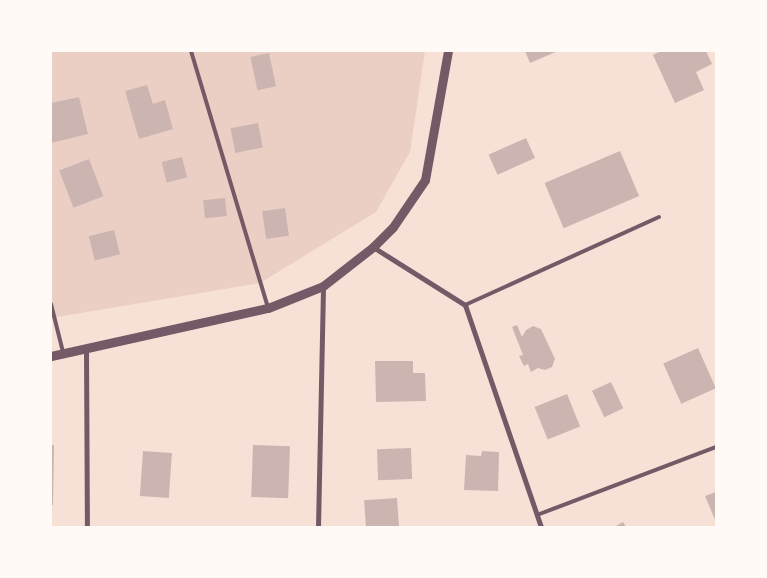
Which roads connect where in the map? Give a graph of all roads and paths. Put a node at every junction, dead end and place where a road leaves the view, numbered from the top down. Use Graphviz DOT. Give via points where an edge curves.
graph roads {
  1 [pos="191,51"];
  2 [pos="448,51"];
  3 [pos="659,217"];
  4 [pos="373,247"];
  5 [pos="323,286"];
  6 [pos="51,304"];
  7 [pos="465,305"];
  8 [pos="268,308"];
  9 [pos="86,350"];
  10 [pos="63,354"];
  11 [pos="51,356"];
  12 [pos="716,447"];
  13 [pos="536,515"];
  14 [pos="87,527"];
  15 [pos="318,527"];
  16 [pos="541,527"];
  1 -- 8 [label="lane"];
  2 -- 4 [label="street" via="426,180 393,227"];
  3 -- 7 [label="lane"];
  4 -- 5 [label="street"];
  4 -- 7 [label="street"];
  5 -- 8 [label="street"];
  5 -- 15 [label="street"];
  6 -- 10 [label="lane"];
  7 -- 13 [label="street"];
  8 -- 9 [label="street"];
  9 -- 10 [label="street"];
  9 -- 14 [label="street"];
  10 -- 11 [label="street"];
  12 -- 13 [label="lane"];
  13 -- 16 [label="street"];
}
